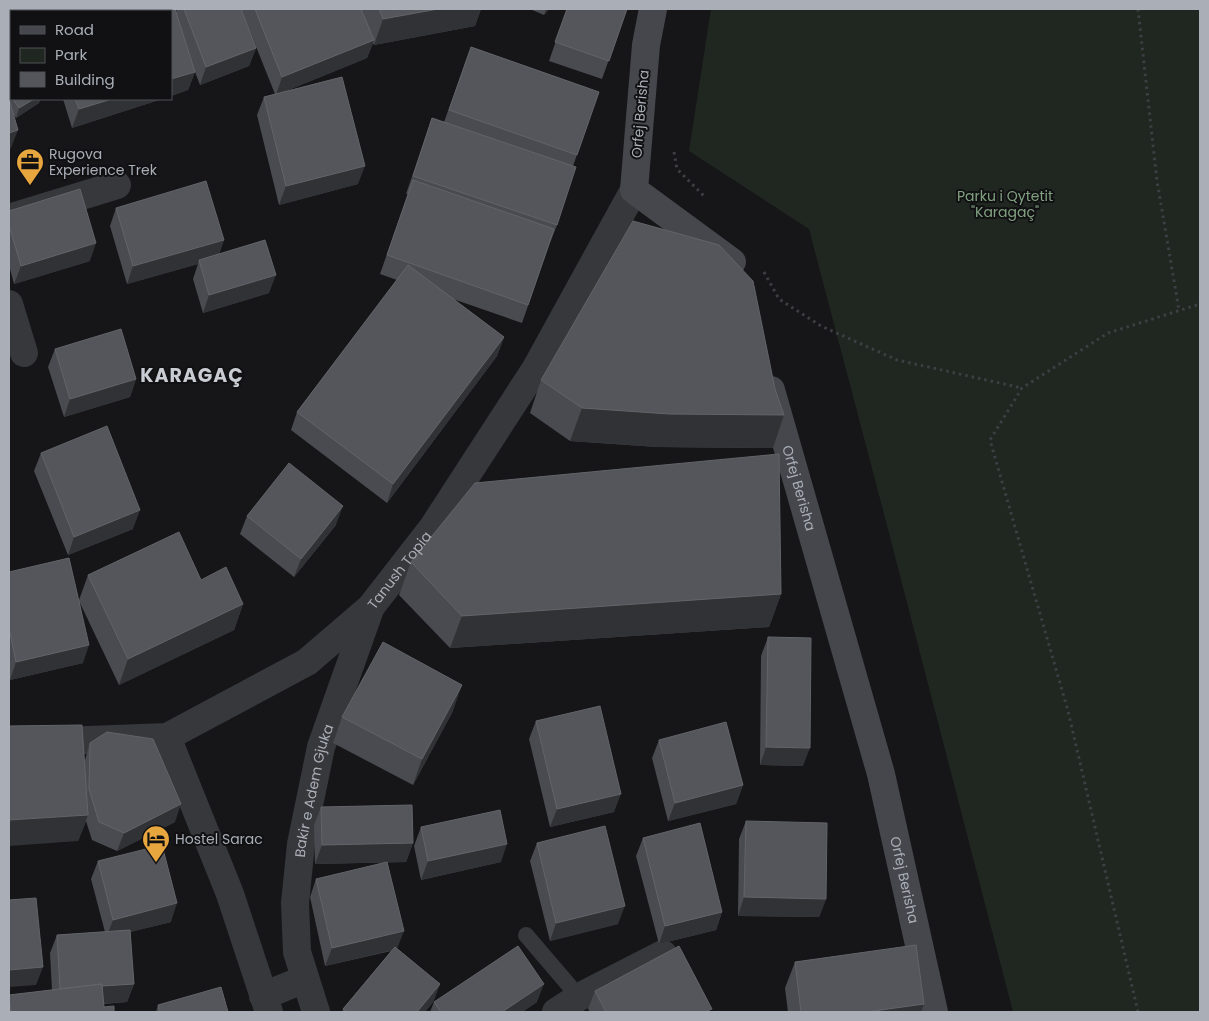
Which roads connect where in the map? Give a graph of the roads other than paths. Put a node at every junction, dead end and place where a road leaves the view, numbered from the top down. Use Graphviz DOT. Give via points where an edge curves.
graph roads {
  1 [pos="653,9"];
  2 [pos="118,185"];
  3 [pos="634,190"];
  4 [pos="9,218"];
  5 [pos="743,288"];
  6 [pos="9,304"];
  7 [pos="24,353"];
  8 [pos="766,368"];
  9 [pos="370,608"];
  10 [pos="167,737"];
  11 [pos="9,743"];
  12 [pos="526,935"];
  13 [pos="663,954"];
  14 [pos="305,979"];
  15 [pos="579,997"];
  16 [pos="266,1004"];
  17 [pos="316,1012"];
  18 [pos="556,1012"];
  19 [pos="934,1012"];
  1 -- 3 [label="street, Orfej Berisha" via="646,45"];
  2 -- 4 [label="street"];
  3 -- 5 [label="street" via="733,262"];
  3 -- 9 [label="street, Tanush Topia" via="536,368 433,527"];
  6 -- 7 [label="street"];
  8 -- 19 [label="street, Orfej Berisha" via="881,774"];
  9 -- 10 [label="street, Tanush Topia" via="307,662"];
  9 -- 14 [label="street, Bakir e Adem Gjuka" via="321,747 301,844 295,903 297,952"];
  10 -- 11 [label="street, Tanush Topia"];
  10 -- 16 [label="street" via="230,894"];
  12 -- 15 [label="lane"];
  13 -- 15 [label="street"];
  14 -- 16 [label="street"];
  14 -- 17 [label="street, Bakir e Adem Gjuka"];
  15 -- 18 [label="street"];
}
